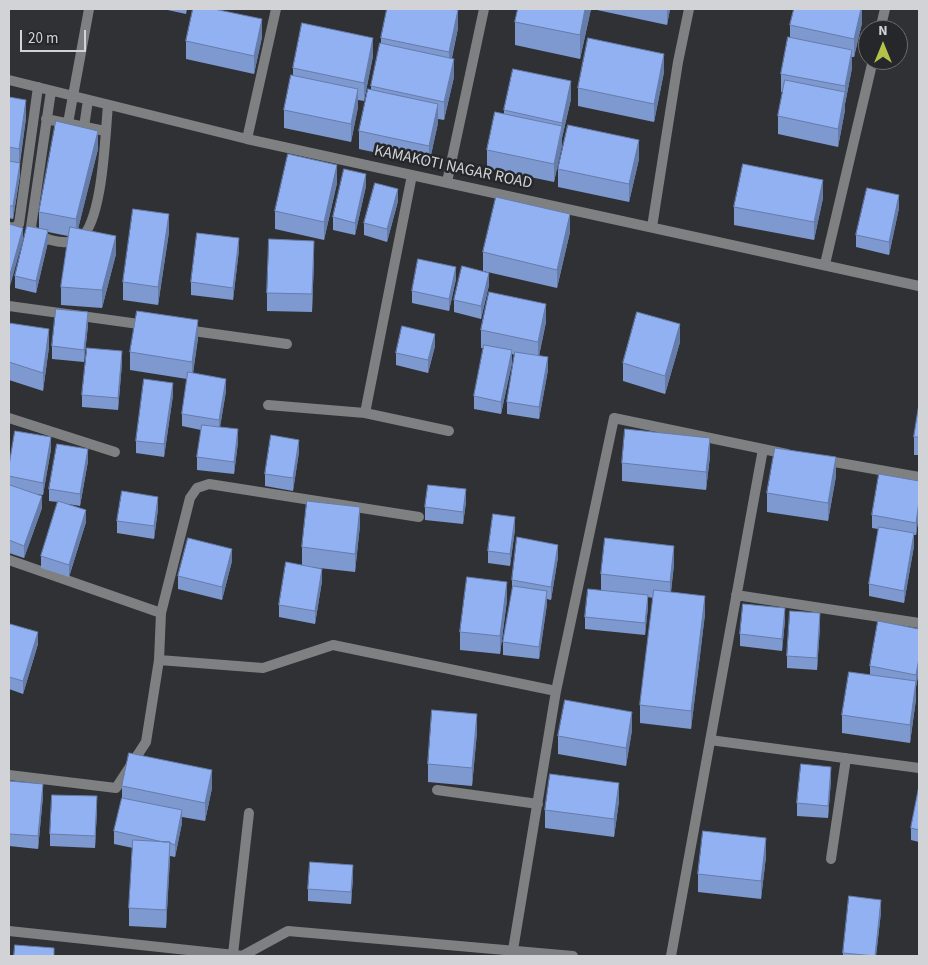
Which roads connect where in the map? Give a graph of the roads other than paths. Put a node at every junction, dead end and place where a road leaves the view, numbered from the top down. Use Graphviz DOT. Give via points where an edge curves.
graph roads {
  1 [pos="89,9"];
  2 [pos="276,9"];
  3 [pos="484,9"];
  4 [pos="689,9"];
  5 [pos="871,70"];
  6 [pos="9,80"];
  7 [pos="38,87"];
  8 [pos="51,91"];
  9 [pos="73,97"];
  10 [pos="88,100"];
  11 [pos="108,105"];
  12 [pos="46,119"];
  13 [pos="68,123"];
  14 [pos="84,126"];
  15 [pos="105,131"];
  16 [pos="247,139"];
  17 [pos="412,175"];
  18 [pos="447,182"];
  19 [pos="9,227"];
  20 [pos="652,227"];
  21 [pos="825,264"];
  22 [pos="919,286"];
  23 [pos="9,306"];
  24 [pos="153,326"];
  25 [pos="172,328"];
  26 [pos="287,344"];
  27 [pos="268,405"];
  28 [pos="365,413"];
  29 [pos="9,418"];
  30 [pos="449,432"];
  31 [pos="763,450"];
  32 [pos="115,452"];
  33 [pos="919,477"];
  34 [pos="419,517"];
  35 [pos="9,560"];
  36 [pos="736,595"];
  37 [pos="161,613"];
  38 [pos="919,623"];
  39 [pos="159,660"];
  40 [pos="556,691"];
  41 [pos="710,740"];
  42 [pos="846,758"];
  43 [pos="919,768"];
  44 [pos="9,774"];
  45 [pos="437,790"];
  46 [pos="538,804"];
  47 [pos="249,813"];
  48 [pos="831,859"];
  49 [pos="9,931"];
  50 [pos="513,950"];
  51 [pos="233,954"];
  52 [pos="244,956"];
  53 [pos="573,956"];
  54 [pos="671,956"];
  1 -- 9 [label="street"];
  2 -- 16 [label="street"];
  3 -- 18 [label="street"];
  4 -- 20 [label="street"];
  5 -- 21 [label="street"];
  6 -- 7 [label="street, KAMAKOTI NAGAR ROAD"];
  7 -- 8 [label="street, KAMAKOTI NAGAR ROAD"];
  7 -- 19 [label="street" via="19,224"];
  8 -- 9 [label="street, KAMAKOTI NAGAR ROAD"];
  8 -- 12 [label="street"];
  9 -- 10 [label="street, KAMAKOTI NAGAR ROAD"];
  9 -- 13 [label="street"];
  10 -- 11 [label="street, KAMAKOTI NAGAR ROAD"];
  10 -- 14 [label="street"];
  11 -- 15 [label="street"];
  11 -- 16 [label="street, KAMAKOTI NAGAR ROAD"];
  12 -- 13 [label="street"];
  12 -- 15 [label="street" via="31,227 35,234 62,242 80,239 90,226 99,196"];
  13 -- 14 [label="street"];
  14 -- 15 [label="street"];
  16 -- 17 [label="street, KAMAKOTI NAGAR ROAD"];
  17 -- 18 [label="street, KAMAKOTI NAGAR ROAD"];
  17 -- 28 [label="street"];
  18 -- 20 [label="street, KAMAKOTI NAGAR ROAD"];
  20 -- 21 [label="street, KAMAKOTI NAGAR ROAD"];
  21 -- 22 [label="street, KAMAKOTI NAGAR ROAD"];
  23 -- 24 [label="street"];
  25 -- 26 [label="street"];
  27 -- 28 [label="street"];
  28 -- 30 [label="street"];
  29 -- 32 [label="street"];
  31 -- 33 [label="street"];
  31 -- 36 [label="street"];
  31 -- 40 [label="street" via="614,418"];
  34 -- 37 [label="street" via="209,484 197,488 190,498"];
  35 -- 37 [label="street"];
  36 -- 38 [label="street"];
  36 -- 41 [label="street"];
  37 -- 39 [label="street"];
  39 -- 40 [label="street" via="263,668 332,645"];
  39 -- 44 [label="street" via="146,742 116,788"];
  40 -- 46 [label="street"];
  41 -- 42 [label="street"];
  41 -- 54 [label="street"];
  42 -- 43 [label="street"];
  42 -- 48 [label="street"];
  45 -- 46 [label="street"];
  46 -- 50 [label="street"];
  47 -- 51 [label="street"];
  49 -- 51 [label="street"];
  50 -- 52 [label="street" via="288,931"];
  50 -- 53 [label="street"];
  51 -- 52 [label="street"];
}
